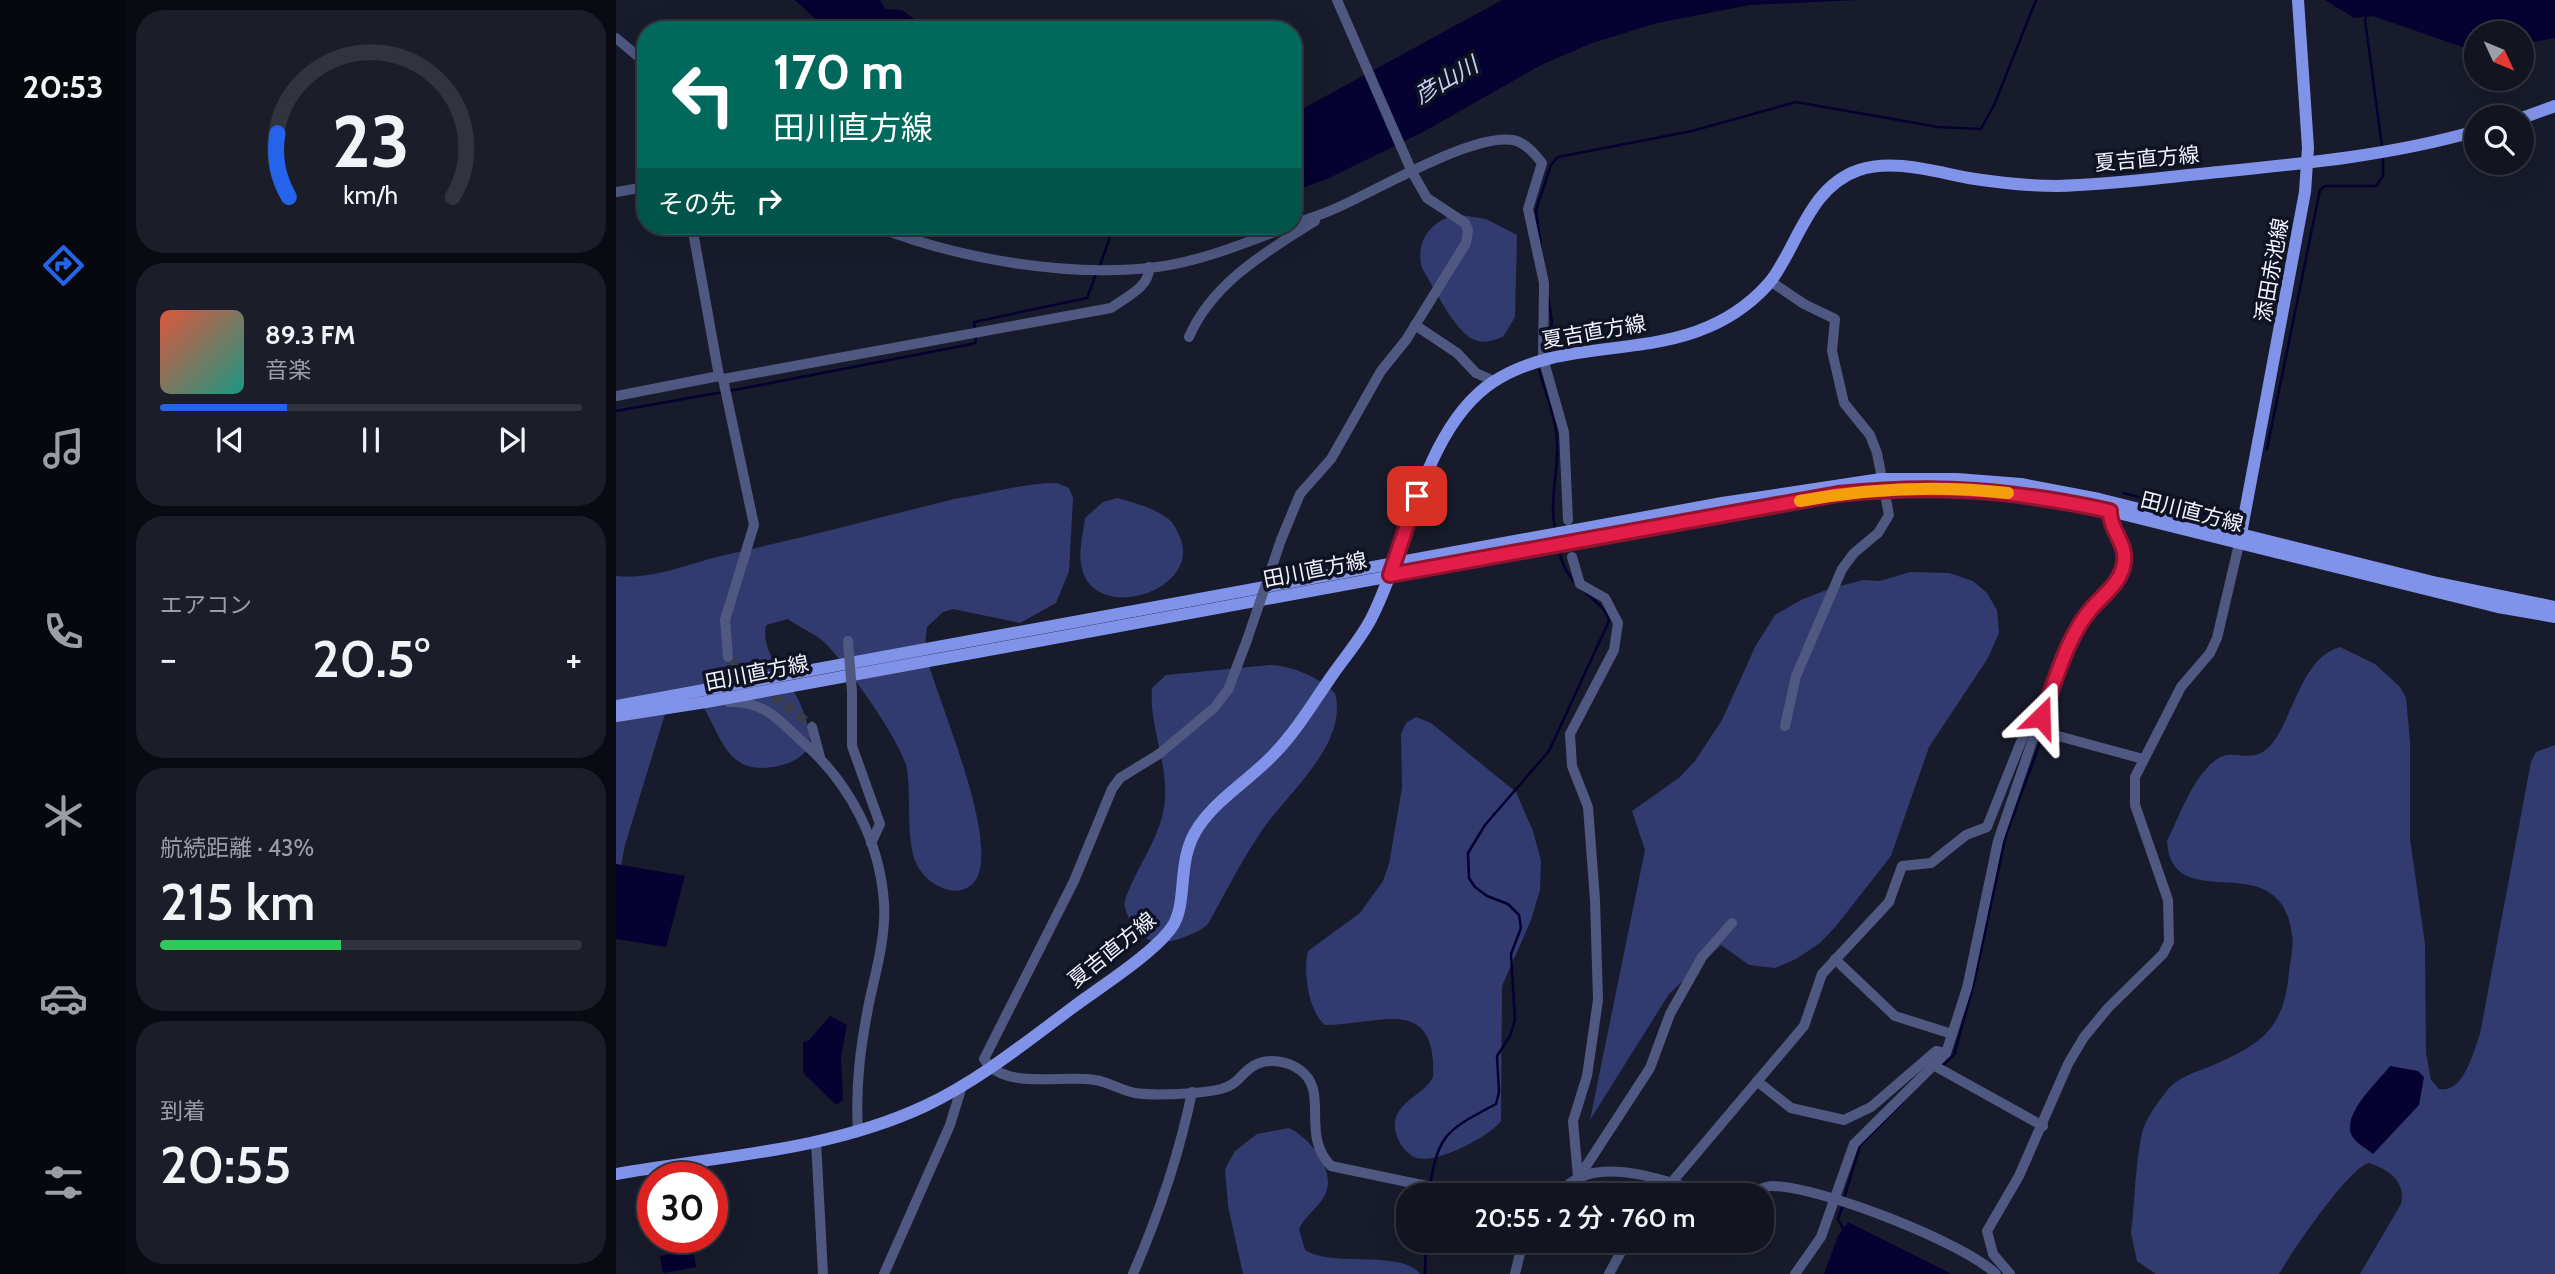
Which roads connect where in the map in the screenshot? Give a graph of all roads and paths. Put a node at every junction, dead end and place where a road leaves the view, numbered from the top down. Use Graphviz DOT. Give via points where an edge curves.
graph roads {
  1 [pos="1337,0"];
  2 [pos="2298,0"];
  3 [pos="616,38"];
  4 [pos="637,56"];
  5 [pos="2555,106"];
  6 [pos="2534,114"];
  7 [pos="2464,134"];
  8 [pos="2307,163"];
  9 [pos="1412,172"];
  10 [pos="637,188"];
  11 [pos="616,192"];
  12 [pos="1333,210"];
  13 [pos="1302,221"];
  14 [pos="1302,229"];
  15 [pos="694,235"];
  16 [pos="902,235"];
  17 [pos="1265,235"];
  18 [pos="1293,235"];
  19 [pos="1149,267"];
  20 [pos="1770,281"];
  21 [pos="1415,325"];
  22 [pos="1189,337"];
  23 [pos="1543,359"];
  24 [pos="721,377"];
  25 [pos="1494,381"];
  26 [pos="616,397"];
  27 [pos="1882,484"];
  28 [pos="2110,511"];
  29 [pos="1568,520"];
  30 [pos="2240,539"];
  31 [pos="1572,556"];
  32 [pos="1392,570"];
  33 [pos="2555,607"];
  34 [pos="2555,617"];
  35 [pos="848,640"];
  36 [pos="728,657"];
  37 [pos="706,702"];
  38 [pos="616,706"];
  39 [pos="616,716"];
  40 [pos="2041,717"];
  41 [pos="1785,726"];
  42 [pos="812,727"];
  43 [pos="2041,732"];
  44 [pos="821,758"];
  45 [pos="2143,759"];
  46 [pos="871,843"];
  47 [pos="1732,923"];
  48 [pos="1835,959"];
  49 [pos="1951,1034"];
  50 [pos="1946,1053"];
  51 [pos="1933,1065"];
  52 [pos="990,1068"];
  53 [pos="1757,1081"];
  54 [pos="962,1086"];
  55 [pos="1192,1092"];
  56 [pos="2043,1126"];
  57 [pos="858,1131"];
  58 [pos="817,1141"];
  59 [pos="616,1174"];
  60 [pos="1578,1177"];
  61 [pos="1412,1183"];
  62 [pos="1570,1183"];
  63 [pos="1670,1183"];
  64 [pos="1774,1187"];
  65 [pos="1836,1200"];
  66 [pos="1520,1253"];
  67 [pos="1620,1253"];
  68 [pos="823,1274"];
  69 [pos="884,1274"];
  70 [pos="1133,1274"];
  71 [pos="1515,1274"];
  72 [pos="1609,1274"];
  73 [pos="1796,1274"];
  74 [pos="1996,1274"];
  75 [pos="2010,1274"];
  1 -- 9 [label="street"];
  2 -- 8 [label="main road, 添田赤池線"];
  3 -- 4 [label="street"];
  5 -- 6 [label="main road"];
  7 -- 8 [label="main road, 夏吉直方線"];
  8 -- 20 [label="main road, 夏吉直方線" via="2060,186 1885,165 1862,169 1837,182 1813,206"];
  8 -- 30 [label="main road, 添田赤池線" via="2285,310"];
  9 -- 12 [label="street"];
  9 -- 21 [label="street" via="1427,198 1465,223 1468,230 1466,243"];
  9 -- 23 [label="street" via="1434,159 1477,145 1513,140 1542,163 1528,209 1544,283"];
  10 -- 11 [label="street"];
  12 -- 13 [label="street"];
  12 -- 14 [label="street"];
  15 -- 24 [label="street"];
  16 -- 19 [label="street" via="998,261"];
  17 -- 19 [label="street" via="1205,257"];
  18 -- 22 [label="street" via="1233,278 1204,308"];
  19 -- 24 [label="street" via="1145,284 1111,308"];
  20 -- 23 [label="main road, 夏吉直方線" via="1731,315 1704,329"];
  20 -- 27 [label="street" via="1835,319 1832,351 1844,402 1870,435"];
  21 -- 25 [label="street" via="1476,373"];
  21 -- 52 [label="street, bridge" via="1381,371 1331,459 1300,494 1228,690 1214,708 1159,754 1119,778 1112,789 1074,881 984,1059"];
  23 -- 25 [label="main road, 夏吉直方線"];
  23 -- 29 [label="street" via="1564,432"];
  24 -- 26 [label="street"];
  24 -- 36 [label="street" via="754,525 724,620"];
  25 -- 32 [label="main road, 夏吉直方線" via="1465,407 1448,431 1417,496"];
  27 -- 28 [label="main road, 田川直方線" via="2039,496"];
  27 -- 30 [label="main road, 田川直方線" via="1957,479 2053,489"];
  27 -- 32 [label="main road, 田川直方線"];
  27 -- 41 [label="street" via="1889,515 1878,533 1842,569 1796,676"];
  28 -- 30 [label="main road, 田川直方線"];
  28 -- 40 [label="street" via="2124,549 2123,569 2080,622"];
  30 -- 33 [label="main road, 田川直方線"];
  30 -- 34 [label="main road, 田川直方線" via="2498,607"];
  30 -- 45 [label="street" via="2217,638 2181,687"];
  31 -- 60 [label="street" via="1580,584 1605,598 1618,623 1614,650 1570,734 1572,766 1587,807 1598,1000 1587,1076 1573,1121"];
  32 -- 37 [label="main road, 田川直方線"];
  32 -- 38 [label="main road, 田川直方線"];
  32 -- 52 [label="main road, 夏吉直方線" via="1370,621 1299,725 1274,755 1201,823 1184,855 1173,925 1131,964"];
  35 -- 46 [label="street, bridge" via="852,746 880,824"];
  37 -- 39 [label="main road, 田川直方線"];
  37 -- 44 [label="street" via="750,702 769,712"];
  40 -- 43 [label="street"];
  40 -- 48 [label="street" via="2030,719 1987,827 1966,835 1931,863 1902,866 1889,902"];
  42 -- 44 [label="street"];
  43 -- 45 [label="street"];
  43 -- 49 [label="street" via="1998,841 1967,988"];
  44 -- 46 [label="street" via="861,815"];
  45 -- 56 [label="street" via="2135,777 2134,805 2168,900 2169,942 2163,954 2084,1037"];
  46 -- 57 [label="street" via="884,904 881,948 858,1063"];
  47 -- 60 [label="street" via="1702,957 1671,1014 1650,1069"];
  48 -- 49 [label="street" via="1895,1016"];
  48 -- 53 [label="street" via="1822,974 1804,1026"];
  49 -- 50 [label="street"];
  50 -- 51 [label="street"];
  50 -- 53 [label="street" via="1936,1051 1871,1107 1843,1120 1791,1108"];
  51 -- 56 [label="street"];
  51 -- 65 [label="street" via="1854,1144"];
  52 -- 54 [label="main road, 夏吉直方線"];
  52 -- 55 [label="street" via="1027,1080 1094,1080 1136,1093"];
  53 -- 63 [label="street"];
  54 -- 57 [label="main road, 夏吉直方線" via="925,1107"];
  54 -- 69 [label="street" via="950,1125"];
  55 -- 61 [label="street" via="1235,1085 1255,1065 1282,1061 1302,1070 1314,1085 1315,1140 1331,1166"];
  55 -- 70 [label="street" via="1183,1139 1159,1214"];
  56 -- 75 [label="street" via="1987,1231 1993,1254"];
  57 -- 58 [label="main road, 夏吉直方線"];
  58 -- 59 [label="main road, 夏吉直方線"];
  58 -- 68 [label="street"];
  60 -- 62 [label="street"];
  60 -- 63 [label="street" via="1603,1171"];
  64 -- 65 [label="street"];
  65 -- 73 [label="street" via="1821,1237"];
  65 -- 74 [label="street" via="1903,1222 1985,1263"];
  66 -- 71 [label="street"];
  67 -- 72 [label="street"];
}
